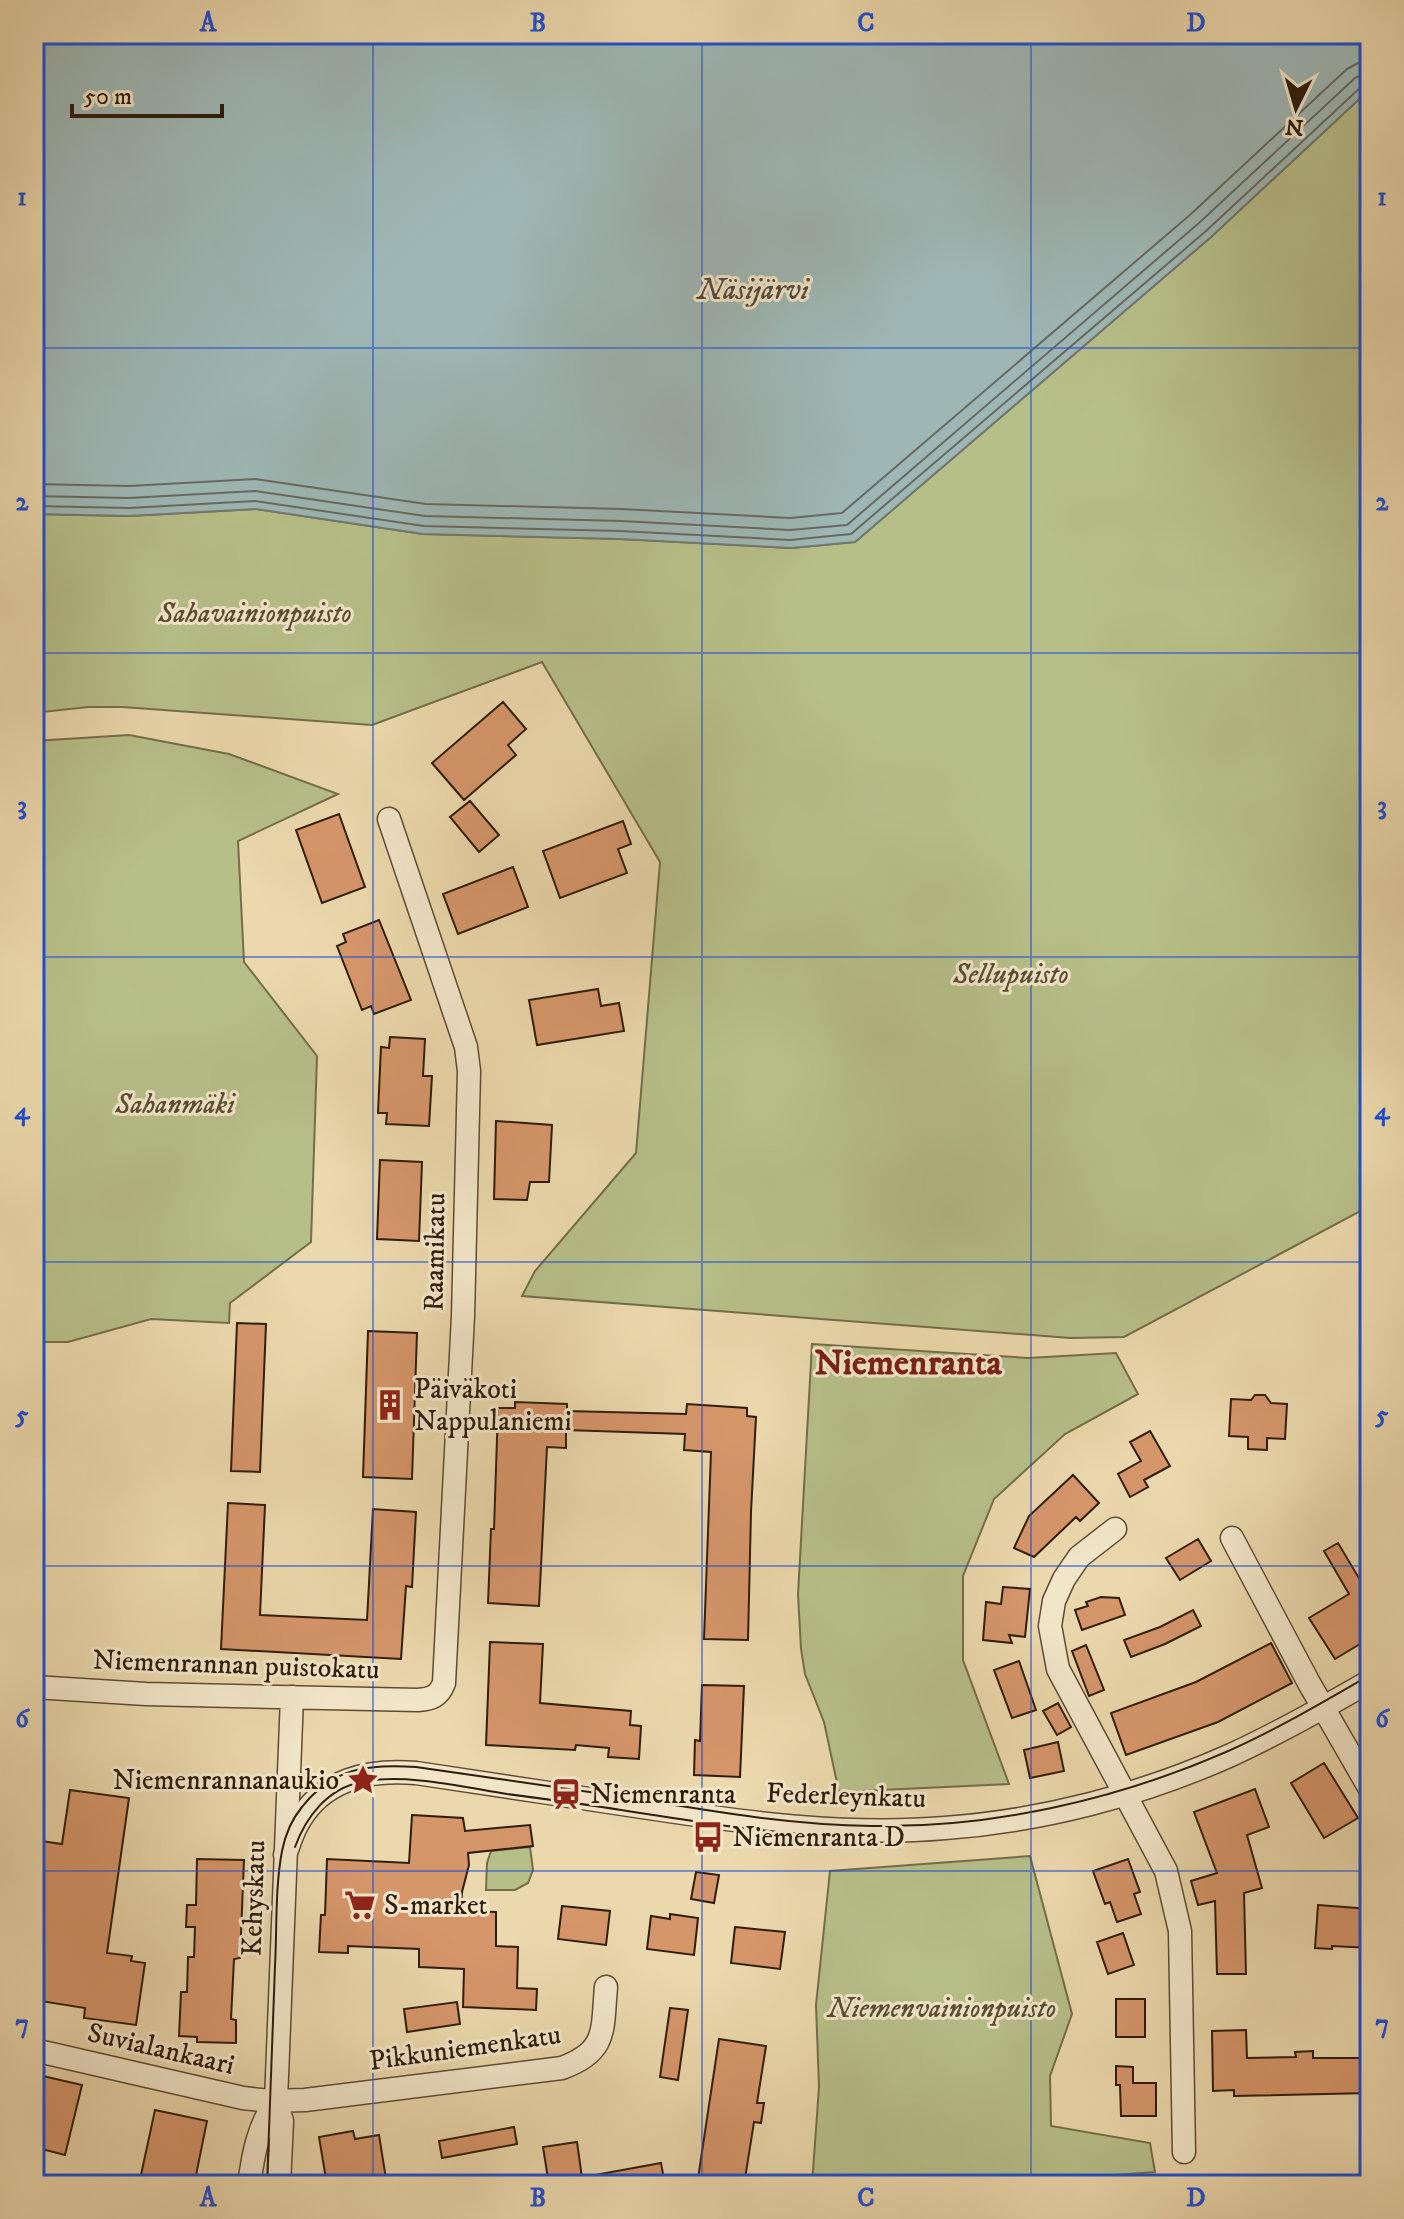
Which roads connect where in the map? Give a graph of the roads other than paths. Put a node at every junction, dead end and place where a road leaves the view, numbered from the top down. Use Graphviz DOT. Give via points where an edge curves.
graph roads {
  1 [pos="389,819"];
  2 [pos="1115,1529"];
  3 [pos="1232,1538"];
  4 [pos="1370,1681"];
  5 [pos="34,1687"];
  6 [pos="436,1696"];
  7 [pos="292,1697"];
  8 [pos="1324,1708"];
  9 [pos="1370,1789"];
  10 [pos="1126,1794"];
  11 [pos="285,1855"];
  12 [pos="606,1987"];
  13 [pos="34,2050"];
  14 [pos="276,2101"];
  15 [pos="1184,2152"];
  16 [pos="249,2185"];
  17 [pos="279,2185"];
  1 -- 6 [label="street, Raamikatu" via="466,1047 469,1071 461,1364 444,1683"];
  2 -- 10 [label="street" via="1079,1557 1064,1579 1050,1626 1058,1669"];
  3 -- 8 [label="street"];
  4 -- 8 [label="street, Federleynkatu"];
  5 -- 7 [label="street, Niemenrannan puistokatu"];
  6 -- 7 [label="street, Niemenrannan puistokatu"];
  7 -- 11 [label="street, Kehyskatu"];
  8 -- 9 [label="street"];
  8 -- 10 [label="street, Federleynkatu" via="1229,1756"];
  10 -- 11 [label="street, Federleynkatu" via="960,1827 834,1830 383,1772 358,1776 327,1791 297,1824"];
  10 -- 15 [label="street" via="1166,1871 1180,1931"];
  11 -- 14 [label="street, Kehyskatu"];
  12 -- 14 [label="street, Pikkuniemenkatu" via="602,2034 593,2051 562,2068"];
  13 -- 14 [label="street, Suvialankaari"];
  14 -- 16 [label="street, Kehyskatu" via="263,2120"];
  14 -- 17 [label="street, Kehyskatu" via="282,2121"];
}
